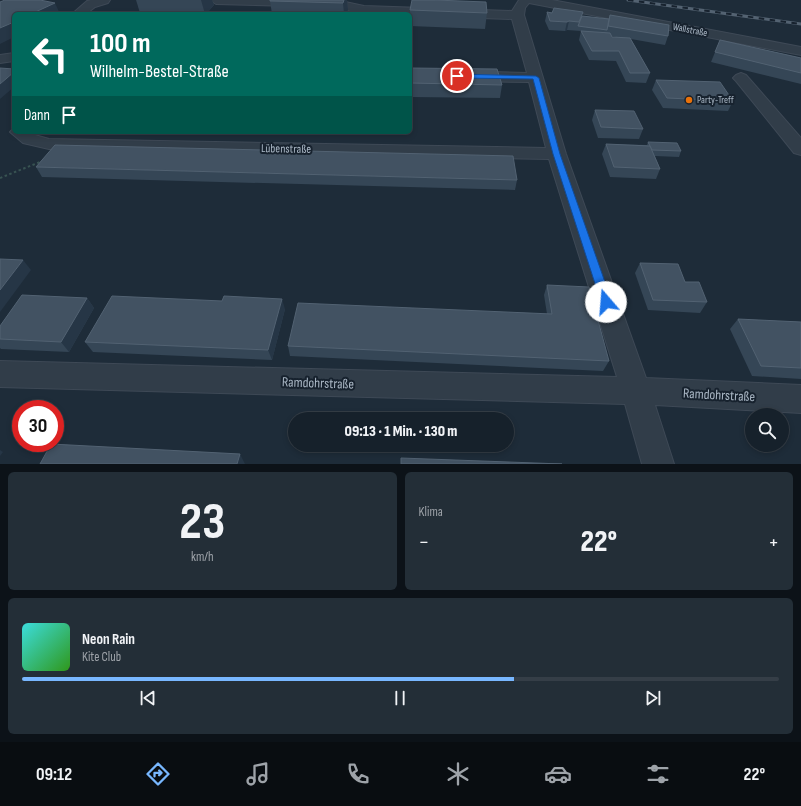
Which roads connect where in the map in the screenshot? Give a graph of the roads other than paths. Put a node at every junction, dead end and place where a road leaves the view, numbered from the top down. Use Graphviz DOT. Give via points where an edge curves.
graph roads {
  1 [pos="104,0"];
  2 [pos="216,0"];
  3 [pos="532,0"];
  4 [pos="521,8"];
  5 [pos="81,12"];
  6 [pos="801,51"];
  7 [pos="12,57"];
  8 [pos="0,59"];
  9 [pos="412,75"];
  10 [pos="536,78"];
  11 [pos="741,78"];
  12 [pos="23,134"];
  13 [pos="801,149"];
  14 [pos="556,154"];
  15 [pos="0,374"];
  16 [pos="636,391"];
  17 [pos="801,399"];
  18 [pos="658,464"];
  1 -- 5 [label="street" via="91,4"];
  2 -- 4 [label="street" via="333,3 364,10"];
  3 -- 6 [label="street, Wallstraße"];
  4 -- 10 [label="street"];
  7 -- 8 [label="street"];
  9 -- 10 [label="street"];
  10 -- 14 [label="street"];
  11 -- 13 [label="street"];
  12 -- 14 [label="street, Lübenstraße" via="30,139 49,144"];
  14 -- 16 [label="street"];
  15 -- 16 [label="street, Ramdohrstraße"];
  16 -- 17 [label="street, Ramdohrstraße"];
  16 -- 18 [label="street"];
}
